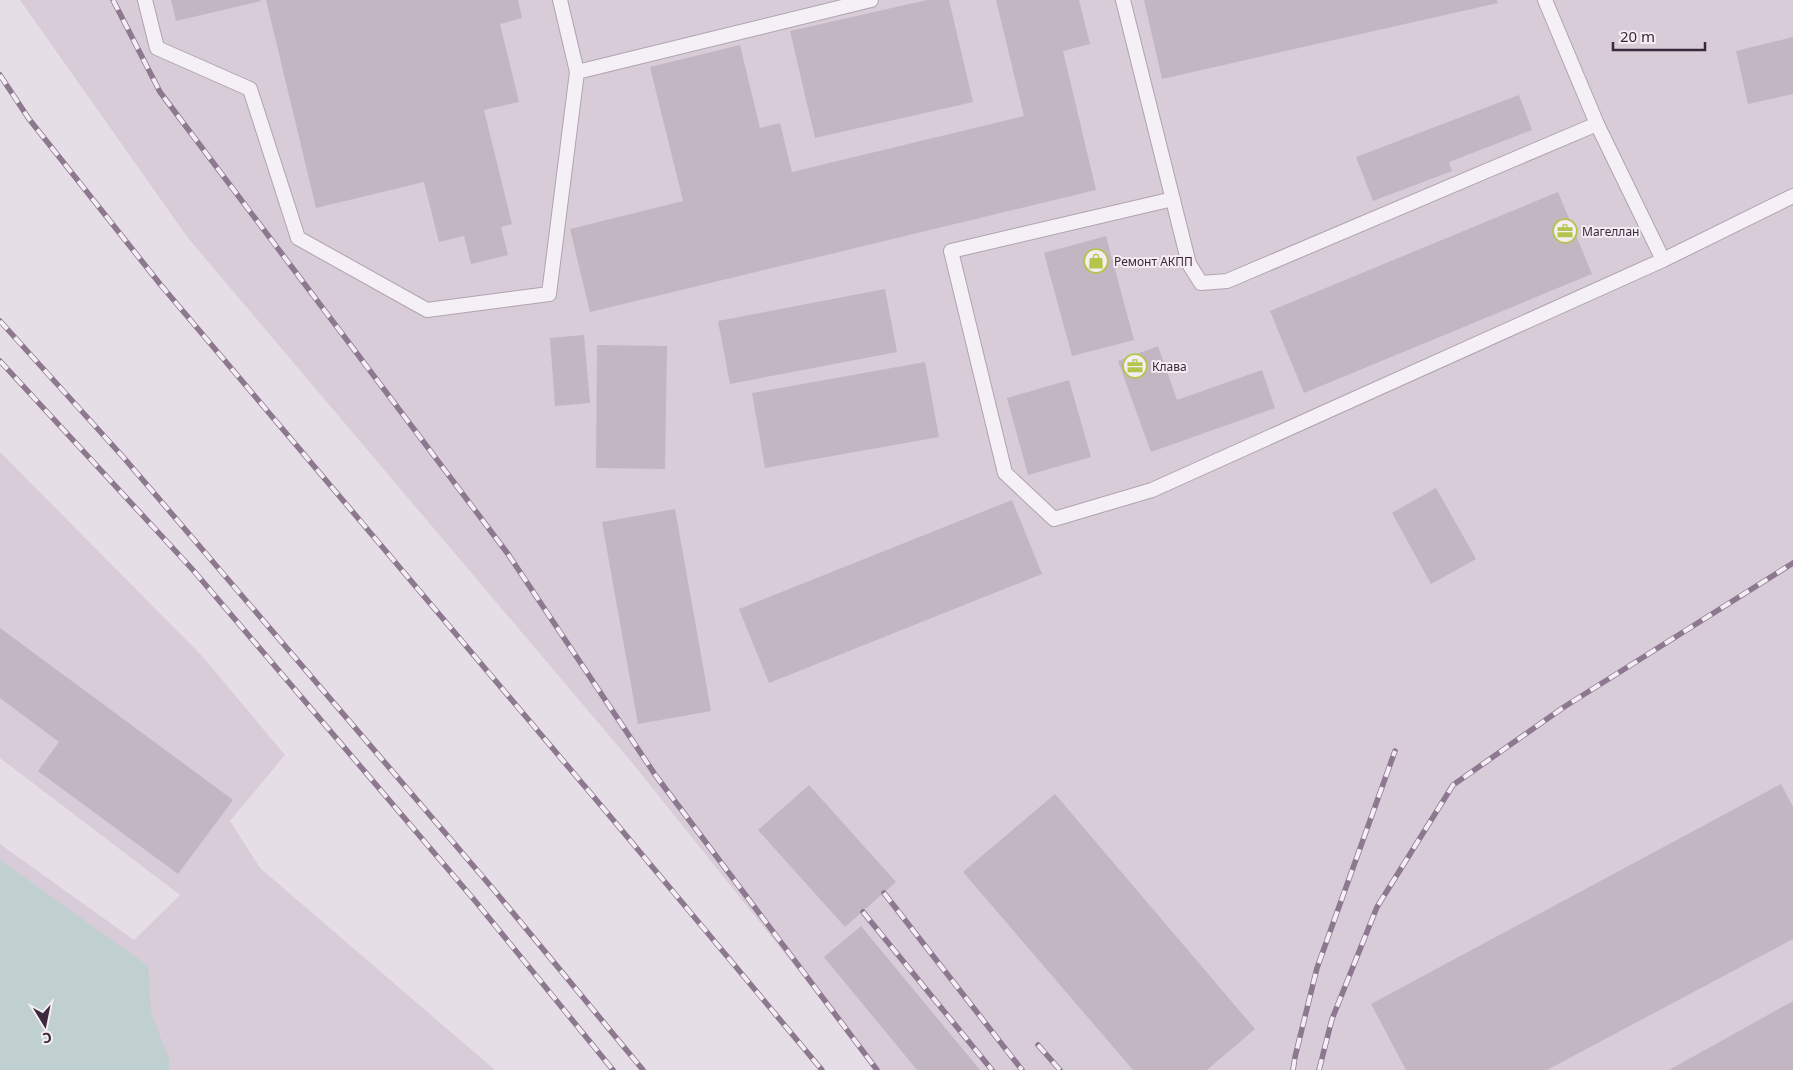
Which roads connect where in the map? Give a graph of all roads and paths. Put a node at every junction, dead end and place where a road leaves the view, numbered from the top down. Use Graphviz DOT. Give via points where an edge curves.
graph roads {
  1 [pos="145,0"];
  2 [pos="560,0"];
  3 [pos="870,0"];
  4 [pos="1123,0"];
  5 [pos="1545,0"];
  6 [pos="577,72"];
  7 [pos="1597,124"];
  8 [pos="1793,196"];
  9 [pos="1173,199"];
  10 [pos="1663,260"];
  1 -- 6 [label="lane" via="158,48 250,89 298,238 427,310 549,294"];
  2 -- 6 [label="lane"];
  3 -- 6 [label="lane"];
  4 -- 9 [label="lane"];
  5 -- 7 [label="lane"];
  7 -- 9 [label="lane" via="1227,281 1201,283 1189,264"];
  7 -- 10 [label="lane"];
  8 -- 10 [label="lane"];
  9 -- 10 [label="lane" via="951,251 1005,473 1054,519 1152,490"];
}
